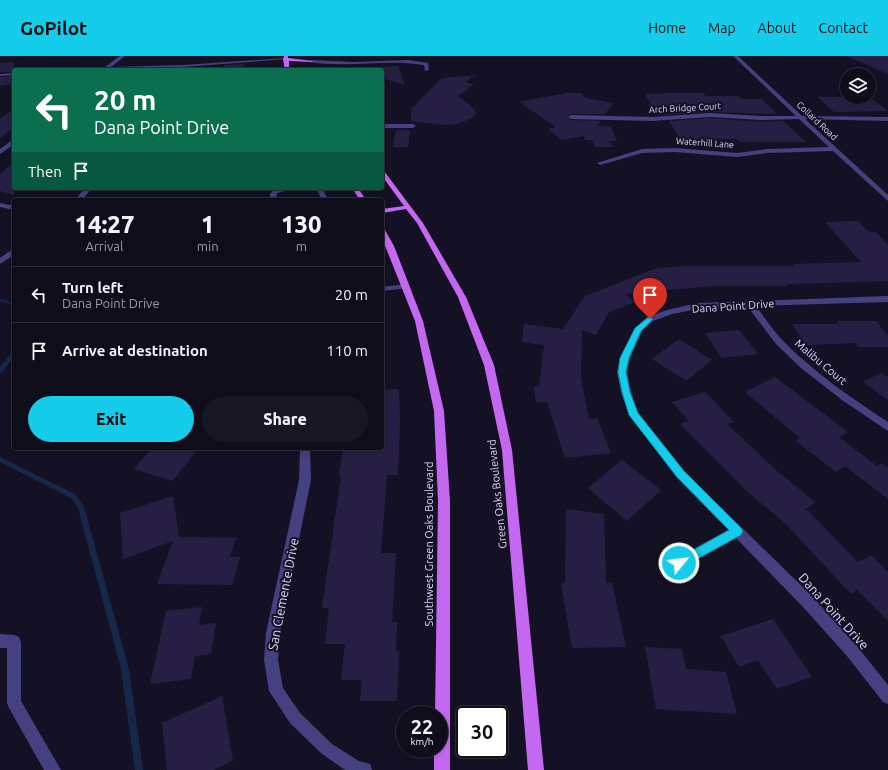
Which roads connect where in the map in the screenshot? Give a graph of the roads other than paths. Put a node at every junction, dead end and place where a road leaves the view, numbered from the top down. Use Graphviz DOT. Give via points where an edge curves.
graph roads {
  1 [pos="123,56"];
  2 [pos="735,56"];
  3 [pos="286,58"];
  4 [pos="310,58"];
  5 [pos="208,61"];
  6 [pos="204,65"];
  7 [pos="312,67"];
  8 [pos="107,68"];
  9 [pos="130,68"];
  10 [pos="201,68"];
  11 [pos="287,68"];
  12 [pos="427,70"];
  13 [pos="12,74"];
  14 [pos="0,75"];
  15 [pos="571,117"];
  16 [pos="800,117"];
  17 [pos="888,119"];
  18 [pos="384,126"];
  19 [pos="413,126"];
  20 [pos="12,143"];
  21 [pos="835,149"];
  22 [pos="0,152"];
  23 [pos="600,163"];
  24 [pos="384,175"];
  25 [pos="87,190"];
  26 [pos="284,190"];
  27 [pos="80,198"];
  28 [pos="273,198"];
  29 [pos="888,199"];
  30 [pos="0,205"];
  31 [pos="407,207"];
  32 [pos="12,208"];
  33 [pos="384,211"];
  34 [pos="384,236"];
  35 [pos="12,253"];
  36 [pos="0,262"];
  37 [pos="406,286"];
  38 [pos="384,289"];
  39 [pos="888,299"];
  40 [pos="749,304"];
  41 [pos="888,427"];
  42 [pos="305,450"];
  43 [pos="737,531"];
  44 [pos="679,563"];
  45 [pos="0,641"];
  46 [pos="888,697"];
  47 [pos="52,770"];
  48 [pos="364,770"];
  49 [pos="442,770"];
  50 [pos="536,770"];
  1 -- 8 [label="street"];
  2 -- 16 [label="street, Collard Road"];
  3 -- 4 [label="main road"];
  3 -- 6 [label="street"];
  3 -- 11 [label="main road"];
  4 -- 7 [label="main road"];
  4 -- 12 [label="street" via="354,63 408,61 426,64"];
  5 -- 6 [label="street"];
  6 -- 9 [label="street"];
  6 -- 10 [label="street"];
  13 -- 14 [label="street"];
  15 -- 16 [label="street, Arch Bridge Court"];
  16 -- 17 [label="street, Arch Bridge Court"];
  16 -- 21 [label="street, Collard Road"];
  18 -- 19 [label="street"];
  20 -- 22 [label="street"];
  21 -- 23 [label="street, Waterhill Lane" via="737,154 675,150 642,151"];
  21 -- 29 [label="street, Collard Road"];
  24 -- 31 [label="main road, Green Oaks Boulevard"];
  25 -- 27 [label="street"];
  26 -- 28 [label="street" via="275,192"];
  30 -- 32 [label="street"];
  31 -- 33 [label="main road"];
  31 -- 50 [label="main road, Green Oaks Boulevard" via="420,223 462,297 489,365 507,450"];
  34 -- 37 [label="main road, Southwest Green Oaks Boulevard"];
  35 -- 36 [label="street"];
  37 -- 38 [label="street"];
  37 -- 49 [label="main road, Southwest Green Oaks Boulevard" via="419,321 439,411 444,501"];
  39 -- 40 [label="street, Dana Point Drive"];
  40 -- 41 [label="street, Malibu Court" via="779,341 810,371"];
  40 -- 43 [label="street, Dana Point Drive" via="698,306 650,319 638,330 624,358 622,372 634,415 680,474"];
  42 -- 48 [label="street, San Clemente Drive" via="305,480 273,633 271,660 276,691 295,718 327,749 356,768"];
  43 -- 44 [label="street"];
  43 -- 46 [label="street, Dana Point Drive" via="808,602 852,651"];
  45 -- 47 [label="street" via="14,642 14,703"];
}
